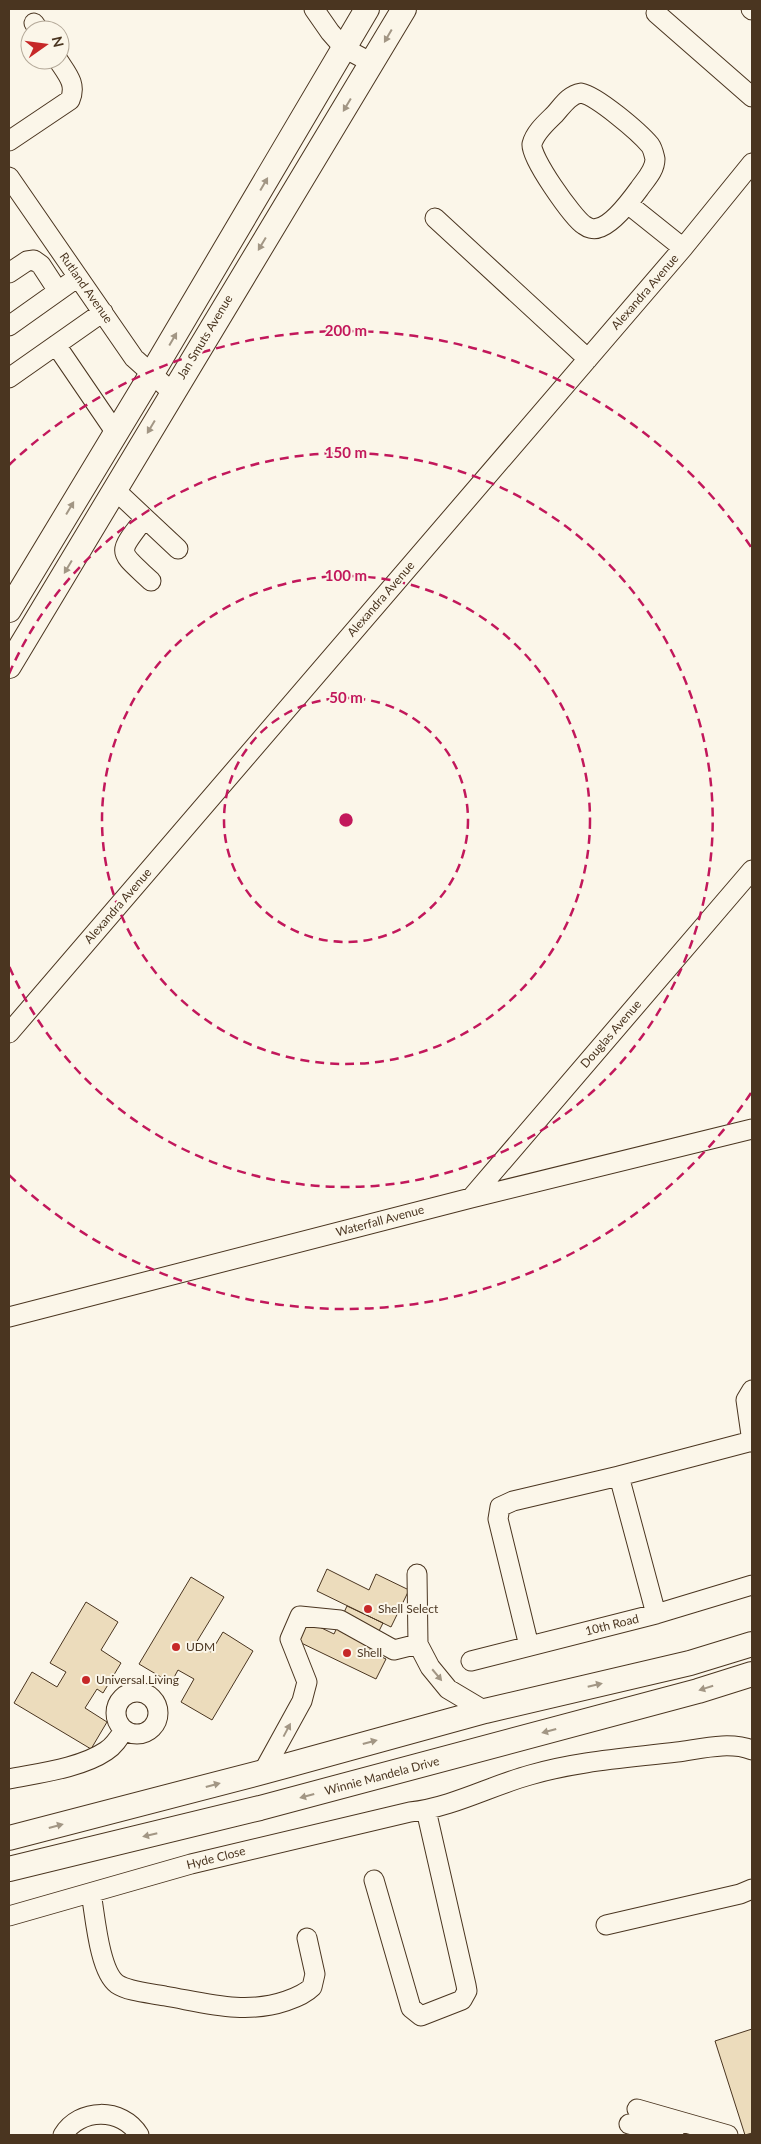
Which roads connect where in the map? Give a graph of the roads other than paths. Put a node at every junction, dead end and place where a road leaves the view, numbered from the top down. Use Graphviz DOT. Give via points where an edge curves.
graph roads {
  1 [pos="314,9"];
  2 [pos="367,9"];
  3 [pos="404,9"];
  4 [pos="656,13"];
  5 [pos="344,48"];
  6 [pos="372,63"];
  7 [pos="65,70"];
  8 [pos="752,97"];
  9 [pos="9,141"];
  10 [pos="752,163"];
  11 [pos="9,177"];
  12 [pos="628,204"];
  13 [pos="435,218"];
  14 [pos="682,248"];
  15 [pos="9,273"];
  16 [pos="78,277"];
  17 [pos="58,291"];
  18 [pos="103,312"];
  19 [pos="9,326"];
  20 [pos="56,344"];
  21 [pos="588,358"];
  22 [pos="152,375"];
  23 [pos="9,378"];
  24 [pos="172,392"];
  25 [pos="116,433"];
  26 [pos="114,489"];
  27 [pos="145,518"];
  28 [pos="178,549"];
  29 [pos="152,581"];
  30 [pos="9,610"];
  31 [pos="9,666"];
  32 [pos="752,870"];
  33 [pos="9,1033"];
  34 [pos="752,1129"];
  35 [pos="471,1198"];
  36 [pos="9,1318"];
  37 [pos="752,1390"];
  38 [pos="752,1442"];
  39 [pos="619,1476"];
  40 [pos="417,1574"];
  41 [pos="752,1585"];
  42 [pos="656,1614"];
  43 [pos="418,1644"];
  44 [pos="752,1644"];
  45 [pos="529,1646"];
  46 [pos="471,1661"];
  47 [pos="752,1674"];
  48 [pos="484,1711"];
  49 [pos="124,1730"];
  50 [pos="752,1750"];
  51 [pos="263,1772"];
  52 [pos="9,1779"];
  53 [pos="426,1810"];
  54 [pos="9,1838"];
  55 [pos="9,1869"];
  56 [pos="374,1880"];
  57 [pos="752,1889"];
  58 [pos="91,1893"];
  59 [pos="9,1916"];
  60 [pos="606,1925"];
  61 [pos="307,1938"];
  62 [pos="62,2135"];
  63 [pos="138,2135"];
  64 [pos="674,2135"];
  65 [pos="728,2135"];
  1 -- 5 [label="street"];
  2 -- 5 [label="main road"];
  3 -- 6 [label="main road, Jan Smuts Avenue, one-way"];
  4 -- 8 [label="street"];
  5 -- 6 [label="street"];
  22 -- 5 [label="main road, one-way"];
  6 -- 24 [label="main road, Jan Smuts Avenue, one-way"];
  7 -- 9 [label="street" via="73,82 70,100"];
  10 -- 14 [label="street, Alexandra Avenue"];
  11 -- 16 [label="street, Rutland Avenue"];
  12 -- 12 [label="street" via="602,227 585,226 543,173 534,156 532,144 539,131 572,96 581,93 597,99 646,141 652,150 654,167"];
  12 -- 14 [label="street"];
  13 -- 21 [label="street"];
  14 -- 21 [label="street, Alexandra Avenue"];
  15 -- 17 [label="street" via="26,261 34,260"];
  16 -- 17 [label="street"];
  16 -- 18 [label="street, Rutland Avenue"];
  17 -- 19 [label="street"];
  18 -- 20 [label="street"];
  18 -- 22 [label="street, Rutland Avenue" via="134,358"];
  20 -- 23 [label="street"];
  20 -- 25 [label="street"];
  21 -- 33 [label="street, Alexandra Avenue"];
  22 -- 24 [label="street, Rutland Avenue"];
  22 -- 25 [label="main road"];
  24 -- 26 [label="main road, Jan Smuts Avenue, one-way"];
  30 -- 25 [label="main road, one-way"];
  26 -- 27 [label="street"];
  26 -- 31 [label="main road, Jan Smuts Avenue, one-way"];
  27 -- 28 [label="street"];
  27 -- 29 [label="street" via="124,550 127,558"];
  32 -- 35 [label="street, Douglas Avenue"];
  34 -- 35 [label="street, Waterfall Avenue"];
  35 -- 36 [label="street, Waterfall Avenue"];
  37 -- 38 [label="street" via="746,1400"];
  38 -- 39 [label="street"];
  39 -- 42 [label="street"];
  39 -- 45 [label="street" via="513,1501 500,1508 498,1519"];
  40 -- 43 [label="street"];
  41 -- 42 [label="street, 10th Road"];
  42 -- 45 [label="street, 10th Road"];
  43 -- 48 [label="street, one-way" via="430,1667 448,1688"];
  51 -- 43 [label="street, one-way" via="302,1701 307,1682 290,1639 300,1616 340,1620 394,1650"];
  48 -- 44 [label="main road, one-way" via="690,1663"];
  45 -- 46 [label="street, 10th Road"];
  47 -- 55 [label="main road, Winnie Mandela Drive, one-way" via="260,1808"];
  51 -- 48 [label="main road, one-way"];
  49 -- 52 [label="street" via="112,1746 97,1757"];
  50 -- 53 [label="street, Hyde Close" via="730,1746 559,1767"];
  54 -- 51 [label="main road, one-way"];
  53 -- 56 [label="street" via="466,1985 467,1991 462,2000 421,2016 411,2008"];
  53 -- 58 [label="street, Hyde Close" via="191,1864"];
  57 -- 60 [label="street"];
  58 -- 59 [label="street, Hyde Close"];
  58 -- 61 [label="street" via="101,1949 110,1975 117,1984 138,1990 235,2008 254,2009 292,2000 312,1987 315,1974"];
  62 -- 63 [label="street" via="74,2121 97,2114 129,2123"];
  64 -- 65 [label="street" via="633,2116"];
}
